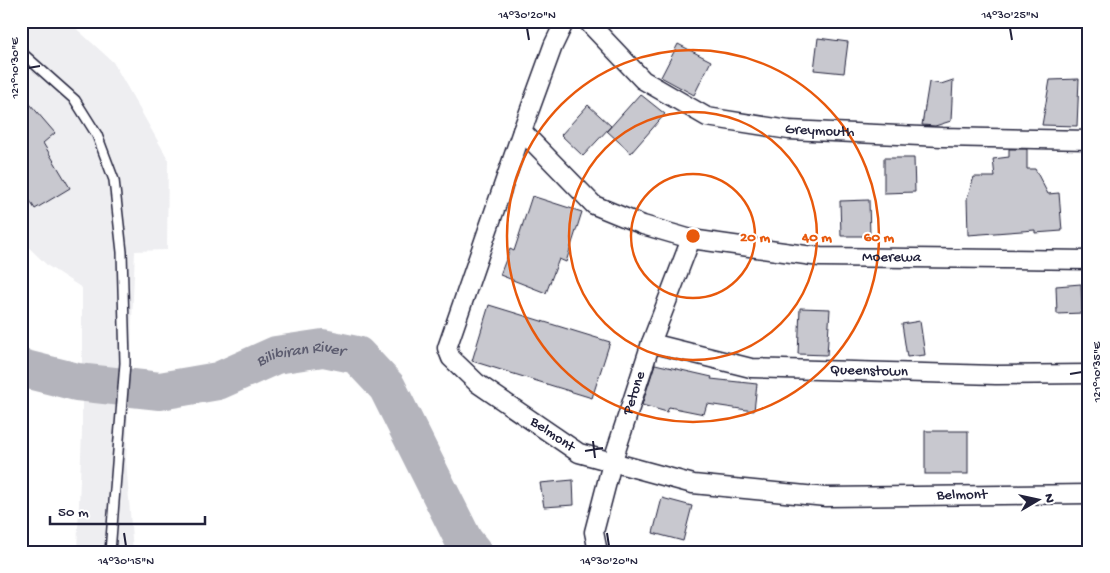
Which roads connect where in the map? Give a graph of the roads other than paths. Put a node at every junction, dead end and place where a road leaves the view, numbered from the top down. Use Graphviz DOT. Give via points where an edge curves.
graph roads {
  1 [pos="566,21"];
  2 [pos="587,21"];
  3 [pos="21,52"];
  4 [pos="522,131"];
  5 [pos="1089,140"];
  6 [pos="691,239"];
  7 [pos="1089,260"];
  8 [pos="652,343"];
  9 [pos="1089,374"];
  10 [pos="612,463"];
  11 [pos="1089,494"];
  12 [pos="110,552"];
  13 [pos="598,552"];
  1 -- 4 [label="street, Belmont" via="553,46"];
  2 -- 5 [label="street, Greymouth" via="642,80 707,117 789,130"];
  3 -- 12 [label="lane" via="75,100 97,135 114,180 122,252 125,363"];
  4 -- 6 [label="street, Moerewa" via="594,205 643,225"];
  4 -- 10 [label="street, Belmont" via="447,348 451,358 485,389 579,452"];
  6 -- 7 [label="street, Moerewa" via="820,257"];
  6 -- 8 [label="street, Petone"];
  8 -- 9 [label="street, Queenstown" via="751,368"];
  8 -- 10 [label="street, Petone"];
  10 -- 11 [label="street, Belmont" via="692,484 826,498"];
  10 -- 13 [label="street, Petone" via="594,532"];
}
